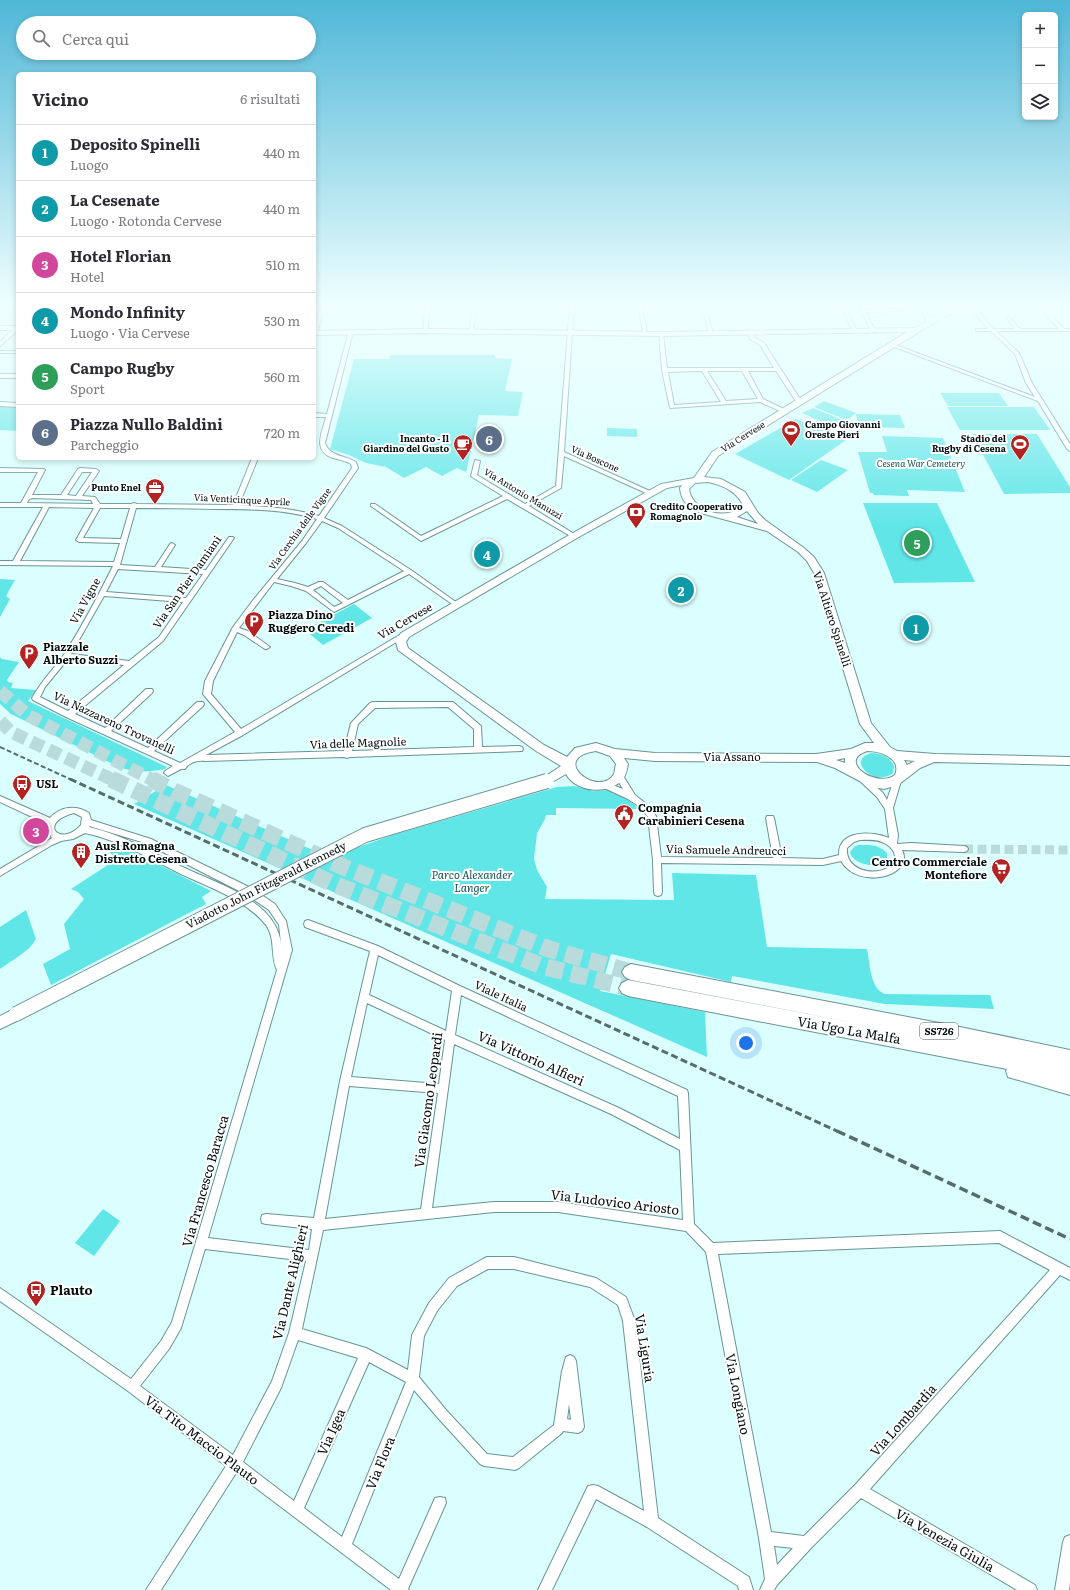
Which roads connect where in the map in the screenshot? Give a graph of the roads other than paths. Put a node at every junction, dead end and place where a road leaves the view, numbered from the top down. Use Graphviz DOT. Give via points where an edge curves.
graph roads {
  1 [pos="339,378"];
  2 [pos="567,378"];
  3 [pos="667,378"];
  4 [pos="709,378"];
  5 [pos="749,378"];
  6 [pos="784,378"];
  7 [pos="837,378"];
  8 [pos="980,378"];
  9 [pos="1027,378"];
  10 [pos="761,400"];
  11 [pos="1039,400"];
  12 [pos="799,402"];
  13 [pos="725,403"];
  14 [pos="0,404"];
  15 [pos="16,405"];
  16 [pos="784,411"];
  17 [pos="316,416"];
  18 [pos="330,416"];
  19 [pos="316,443"];
  20 [pos="322,443"];
  21 [pos="1070,449"];
  22 [pos="561,453"];
  23 [pos="254,460"];
  24 [pos="477,461"];
  25 [pos="714,467"];
  26 [pos="0,470"];
  27 [pos="694,481"];
  28 [pos="726,484"];
  29 [pos="652,492"];
  30 [pos="508,496"];
  31 [pos="63,497"];
  32 [pos="26,498"];
  33 [pos="77,498"];
  34 [pos="685,498"];
  35 [pos="0,504"];
  36 [pos="23,505"];
  37 [pos="47,505"];
  38 [pos="98,505"];
  39 [pos="134,505"];
  40 [pos="373,505"];
  41 [pos="748,505"];
  42 [pos="525,506"];
  43 [pos="235,507"];
  44 [pos="726,517"];
  45 [pos="320,518"];
  46 [pos="772,532"];
  47 [pos="574,536"];
  48 [pos="231,538"];
  49 [pos="123,541"];
  50 [pos="172,545"];
  51 [pos="16,562"];
  52 [pos="0,563"];
  53 [pos="116,565"];
  54 [pos="157,569"];
  55 [pos="409,571"];
  56 [pos="208,572"];
  57 [pos="274,580"];
  58 [pos="308,590"];
  59 [pos="102,594"];
  60 [pos="188,600"];
  61 [pos="348,603"];
  62 [pos="458,605"];
  63 [pos="235,629"];
  64 [pos="405,634"];
  65 [pos="385,646"];
  66 [pos="267,647"];
  67 [pos="403,650"];
  68 [pos="66,656"];
  69 [pos="132,664"];
  70 [pos="149,691"];
  71 [pos="36,698"];
  72 [pos="200,704"];
  73 [pos="69,715"];
  74 [pos="866,724"];
  75 [pos="106,732"];
  76 [pos="240,733"];
  77 [pos="540,748"];
  78 [pos="519,749"];
  79 [pos="478,750"];
  80 [pos="149,751"];
  81 [pos="579,751"];
  82 [pos="857,751"];
  83 [pos="890,752"];
  84 [pos="614,753"];
  85 [pos="554,754"];
  86 [pos="347,755"];
  87 [pos="198,757"];
  88 [pos="647,757"];
  89 [pos="816,758"];
  90 [pos="935,758"];
  91 [pos="1070,761"];
  92 [pos="570,766"];
  93 [pos="182,767"];
  94 [pos="168,773"];
  95 [pos="620,773"];
  96 [pos="861,777"];
  97 [pos="551,778"];
  98 [pos="899,778"];
  99 [pos="580,782"];
  100 [pos="605,785"];
  101 [pos="631,796"];
  102 [pos="0,799"];
  103 [pos="889,808"];
  104 [pos="33,813"];
  105 [pos="58,814"];
  106 [pos="770,818"];
  107 [pos="51,822"];
  108 [pos="892,825"];
  109 [pos="85,826"];
  110 [pos="894,835"];
  111 [pos="876,837"];
  112 [pos="54,839"];
  113 [pos="911,846"];
  114 [pos="921,847"];
  115 [pos="896,849"];
  116 [pos="964,849"];
  117 [pos="843,857"];
  118 [pos="657,860"];
  119 [pos="778,862"];
  120 [pos="823,862"];
  121 [pos="850,867"];
  122 [pos="0,873"];
  123 [pos="658,892"];
  124 [pos="308,924"];
  125 [pos="375,949"];
  126 [pos="280,972"];
  127 [pos="629,980"];
  128 [pos="458,989"];
  129 [pos="364,997"];
  130 [pos="808,1015"];
  131 [pos="0,1023"];
  132 [pos="960,1035"];
  133 [pos="451,1038"];
  134 [pos="889,1038"];
  135 [pos="1070,1049"];
  136 [pos="1070,1058"];
  137 [pos="1070,1072"];
  138 [pos="345,1081"];
  139 [pos="1070,1086"];
  140 [pos="443,1089"];
  141 [pos="685,1147"];
  142 [pos="426,1215"];
  143 [pos="266,1219"];
  144 [pos="319,1225"];
  145 [pos="689,1226"];
  146 [pos="201,1243"];
  147 [pos="711,1249"];
  148 [pos="313,1256"];
  149 [pos="1065,1271"];
  150 [pos="0,1294"];
  151 [pos="295,1333"];
  152 [pos="366,1354"];
  153 [pos="413,1379"];
  154 [pos="132,1388"];
  155 [pos="560,1424"];
  156 [pos="234,1464"];
  157 [pos="860,1490"];
  158 [pos="440,1503"];
  159 [pos="296,1510"];
  160 [pos="652,1522"];
  161 [pos="766,1538"];
  162 [pos="1070,1542"];
  163 [pos="806,1543"];
  164 [pos="345,1546"];
  165 [pos="770,1585"];
  166 [pos="152,1590"];
  167 [pos="401,1590"];
  168 [pos="545,1590"];
  169 [pos="746,1590"];
  170 [pos="1030,1590"];
  171 [pos="1062,1590"];
  1 -- 18 [label="street"];
  2 -- 22 [label="street, Via Boscone"];
  3 -- 13 [label="street" via="672,407"];
  4 -- 13 [label="street"];
  5 -- 10 [label="street"];
  6 -- 12 [label="street"];
  7 -- 12 [label="main road, Via Cervese"];
  8 -- 11 [label="street"];
  9 -- 11 [label="street"];
  10 -- 13 [label="street"];
  10 -- 16 [label="street"];
  11 -- 21 [label="street"];
  12 -- 16 [label="main road, Via Cervese"];
  14 -- 15 [label="street"];
  16 -- 25 [label="main road, Via Cervese" via="715,454"];
  17 -- 18 [label="street"];
  18 -- 20 [label="street"];
  19 -- 20 [label="street"];
  20 -- 45 [label="street, Via Cerchia delle Vigne" via="327,453 350,460 355,468"];
  22 -- 29 [label="street, Via Boscone"];
  22 -- 42 [label="street" via="559,487"];
  23 -- 43 [label="street"];
  24 -- 30 [label="street, Via Antonio Manuzzi" via="474,476"];
  25 -- 27 [label="main road, Via Cervese"];
  25 -- 28 [label="main road"];
  26 -- 32 [label="street" via="42,470"];
  27 -- 28 [label="main road" via="708,479"];
  27 -- 29 [label="main road, Via Cervese" via="670,484"];
  27 -- 34 [label="main road" via="684,488"];
  28 -- 41 [label="main road, Via Altiero Spinelli" via="742,494"];
  29 -- 34 [label="main road" via="665,491"];
  29 -- 47 [label="main road, Via Cervese"];
  30 -- 40 [label="street" via="421,539"];
  30 -- 42 [label="street, Via Antonio Manuzzi"];
  31 -- 32 [label="street"];
  31 -- 33 [label="street"];
  31 -- 33 [label="street" via="80,470 96,471"];
  32 -- 36 [label="street"];
  33 -- 38 [label="street" via="93,498"];
  34 -- 44 [label="main road, Via Altiero Spinelli" via="692,506 704,512"];
  35 -- 36 [label="street, Via Venticinque Aprile"];
  36 -- 37 [label="street, Via Venticinque Aprile"];
  37 -- 38 [label="street, Via Venticinque Aprile"];
  37 -- 51 [label="street"];
  38 -- 39 [label="street, Via Venticinque Aprile"];
  38 -- 49 [label="street" via="79,540"];
  39 -- 43 [label="street, Via Venticinque Aprile"];
  39 -- 49 [label="street, Via Vigne"];
  41 -- 44 [label="main road" via="745,511 738,515"];
  41 -- 46 [label="main road, Via Altiero Spinelli" via="760,523"];
  42 -- 47 [label="street, Via Antonio Manuzzi"];
  43 -- 45 [label="street, Via Venticinque Aprile" via="278,509"];
  44 -- 46 [label="main road, Via Altiero Spinelli"];
  45 -- 55 [label="street, Via Venticinque Aprile" via="340,527"];
  45 -- 57 [label="street, Via Cerchia delle Vigne"];
  46 -- 74 [label="main road, Via Altiero Spinelli" via="794,544 810,558 819,573"];
  47 -- 62 [label="main road, Via Cervese"];
  48 -- 56 [label="street, Via San Pier Damiani"];
  49 -- 53 [label="street, Via Vigne"];
  50 -- 54 [label="street"];
  51 -- 52 [label="street"];
  51 -- 53 [label="street"];
  53 -- 54 [label="street"];
  53 -- 59 [label="street, Via Vigne"];
  54 -- 56 [label="street"];
  55 -- 61 [label="street"];
  55 -- 62 [label="street, Via Venticinque Aprile"];
  56 -- 60 [label="street, Via San Pier Damiani"];
  57 -- 58 [label="street"];
  57 -- 63 [label="street, Via Cerchia delle Vigne"];
  58 -- 61 [label="street" via="321,583"];
  58 -- 61 [label="street" via="334,610"];
  59 -- 60 [label="street"];
  59 -- 68 [label="street, Via Vigne"];
  60 -- 69 [label="street, Via San Pier Damiani" via="161,639"];
  62 -- 64 [label="main road, Via Cervese"];
  63 -- 66 [label="street"];
  63 -- 76 [label="street, Via Cerchia delle Vigne" via="209,681 207,694"];
  64 -- 65 [label="street, Via Cervese"];
  64 -- 67 [label="main road" via="401,642"];
  65 -- 67 [label="street"];
  65 -- 76 [label="street, Via Cervese"];
  67 -- 77 [label="main road"];
  68 -- 69 [label="street"];
  68 -- 71 [label="street, Via Vigne" via="42,686"];
  69 -- 73 [label="street, Via San Pier Damiani"];
  70 -- 75 [label="street"];
  71 -- 73 [label="street, Via Nazzareno Trovanelli"];
  72 -- 80 [label="street"];
  73 -- 75 [label="street, Via Nazzareno Trovanelli"];
  74 -- 82 [label="main road"];
  74 -- 83 [label="main road, Via Altiero Spinelli"];
  75 -- 80 [label="street, Via Nazzareno Trovanelli"];
  76 -- 87 [label="street, Via Cervese"];
  77 -- 81 [label="main road"];
  77 -- 85 [label="main road"];
  78 -- 79 [label="street, Via delle Magnolie"];
  79 -- 86 [label="street, Via delle Magnolie"];
  79 -- 86 [label="street" via="478,728 450,704 373,705 354,724"];
  80 -- 93 [label="street, Via Nazzareno Trovanelli"];
  81 -- 84 [label="main road" via="596,747"];
  81 -- 92 [label="main road"];
  82 -- 83 [label="main road" via="872,747"];
  82 -- 89 [label="main road, Via Assano"];
  82 -- 96 [label="main road" via="851,758 851,764"];
  83 -- 90 [label="main road"];
  83 -- 98 [label="main road" via="902,765"];
  84 -- 88 [label="main road, Via Assano"];
  84 -- 95 [label="main road" via="622,764"];
  85 -- 92 [label="main road"];
  85 -- 97 [label="street" via="558,765"];
  86 -- 87 [label="street, Via delle Magnolie"];
  87 -- 93 [label="street, Via Cervese"];
  88 -- 89 [label="main road, Via Assano"];
  88 -- 95 [label="main road, Via Assano"];
  89 -- 96 [label="main road, Via Assano"];
  90 -- 91 [label="main road"];
  90 -- 98 [label="main road" via="916,765"];
  92 -- 97 [label="main road, Viadotto John Fitzgerald Kennedy"];
  92 -- 99 [label="main road" via="571,772"];
  93 -- 94 [label="street, Via Cervese"];
  95 -- 100 [label="main road" via="616,780"];
  95 -- 101 [label="street, Via Samuele Andreucci"];
  96 -- 98 [label="main road" via="878,784"];
  96 -- 103 [label="street" via="880,795"];
  97 -- 99 [label="main road, Viadotto John Fitzgerald Kennedy"];
  97 -- 131 [label="main road, Viadotto John Fitzgerald Kennedy, bridge" via="365,835"];
  98 -- 103 [label="street"];
  99 -- 100 [label="main road" via="592,786"];
  100 -- 101 [label="street, Via Samuele Andreucci"];
  101 -- 118 [label="street, Via Samuele Andreucci" via="652,816"];
  102 -- 104 [label="street"];
  103 -- 108 [label="street"];
  104 -- 105 [label="street"];
  104 -- 107 [label="street"];
  105 -- 107 [label="street"];
  105 -- 109 [label="street" via="79,811 86,815"];
  106 -- 119 [label="street"];
  107 -- 112 [label="street" via="49,830"];
  108 -- 110 [label="street"];
  108 -- 111 [label="street"];
  109 -- 112 [label="street" via="76,835"];
  109 -- 126 [label="street, Via Francesco Baracca" via="130,844 241,899 259,912 270,925 276,940"];
  109 -- 126 [label="street, Via Francesco Baracca" via="148,841 250,892 272,907 283,924 286,936 287,950"];
  110 -- 113 [label="street"];
  110 -- 115 [label="street"];
  111 -- 115 [label="street"];
  111 -- 117 [label="street" via="851,838 845,842 842,849"];
  112 -- 122 [label="street"];
  113 -- 114 [label="street"];
  113 -- 115 [label="street"];
  114 -- 115 [label="street" via="909,850"];
  114 -- 116 [label="street"];
  115 -- 121 [label="street" via="899,863 888,873 862,874"];
  117 -- 120 [label="street, Via Samuele Andreucci"];
  117 -- 121 [label="street"];
  118 -- 119 [label="street, Via Samuele Andreucci"];
  118 -- 123 [label="street"];
  119 -- 120 [label="street, Via Samuele Andreucci"];
  120 -- 121 [label="street"];
  124 -- 125 [label="street, Viale Italia"];
  125 -- 128 [label="street, Viale Italia"];
  125 -- 129 [label="street, Via Dante Alighieri"];
  126 -- 146 [label="street, Via Francesco Baracca"];
  127 -- 130 [label="highway, Via Ugo La Malfa / SS726"];
  128 -- 133 [label="street, Via Giacomo Leopardi"];
  128 -- 141 [label="street, Viale Italia" via="683,1093"];
  129 -- 133 [label="street, Via Vittorio Alfieri"];
  129 -- 138 [label="street, Via Dante Alighieri"];
  130 -- 132 [label="highway, Via Ugo La Malfa / SS726"];
  130 -- 134 [label="highway, Via Ugo La Malfa / SS726"];
  132 -- 135 [label="highway"];
  132 -- 136 [label="highway, Via Ugo La Malfa / SS726"];
  133 -- 140 [label="street, Via Giacomo Leopardi"];
  133 -- 141 [label="street, Via Vittorio Alfieri" via="615,1111"];
  134 -- 137 [label="highway, Via Ugo La Malfa / SS726"];
  134 -- 139 [label="highway"];
  138 -- 140 [label="street"];
  138 -- 144 [label="street, Via Dante Alighieri"];
  140 -- 142 [label="street, Via Giacomo Leopardi"];
  141 -- 145 [label="street"];
  142 -- 144 [label="street, Via Ludovico Ariosto"];
  142 -- 145 [label="street, Via Ludovico Ariosto" via="494,1207 558,1207"];
  143 -- 144 [label="street, Via Ludovico Ariosto"];
  144 -- 148 [label="street, Via Dante Alighieri"];
  145 -- 147 [label="street, Via Ludovico Ariosto"];
  146 -- 148 [label="street"];
  146 -- 154 [label="street, Via Francesco Baracca" via="177,1324 165,1345"];
  147 -- 149 [label="street" via="1000,1237"];
  147 -- 161 [label="street, Via Longiano"];
  148 -- 151 [label="street, Via Dante Alighieri"];
  149 -- 157 [label="street, Via Lombardia"];
  150 -- 154 [label="street, Via Tito Maccio Plauto"];
  151 -- 152 [label="street"];
  151 -- 156 [label="street, Via Dante Alighieri" via="277,1384"];
  152 -- 153 [label="street"];
  152 -- 159 [label="street, Via Igea"];
  153 -- 155 [label="street" via="484,1460 515,1464 558,1429"];
  153 -- 160 [label="street, Via Liguria" via="418,1335 433,1307 453,1282 487,1263 514,1263 592,1282 622,1301 629,1321"];
  153 -- 164 [label="street, Via Flora"];
  154 -- 156 [label="street, Via Tito Maccio Plauto"];
  156 -- 159 [label="street, Via Tito Maccio Plauto"];
  156 -- 166 [label="street, Via Dante Alighieri"];
  157 -- 163 [label="street, Via Lombardia"];
  157 -- 170 [label="street, Via Venezia Giulia"];
  158 -- 167 [label="street"];
  159 -- 164 [label="street, Via Tito Maccio Plauto"];
  160 -- 168 [label="street" via="593,1491"];
  160 -- 169 [label="street" via="744,1582"];
  161 -- 163 [label="street"];
  161 -- 165 [label="street, Via Longiano"];
  162 -- 171 [label="street"];
  163 -- 165 [label="street, Via Lombardia"];
  164 -- 167 [label="street, Via Tito Maccio Plauto"];
}
